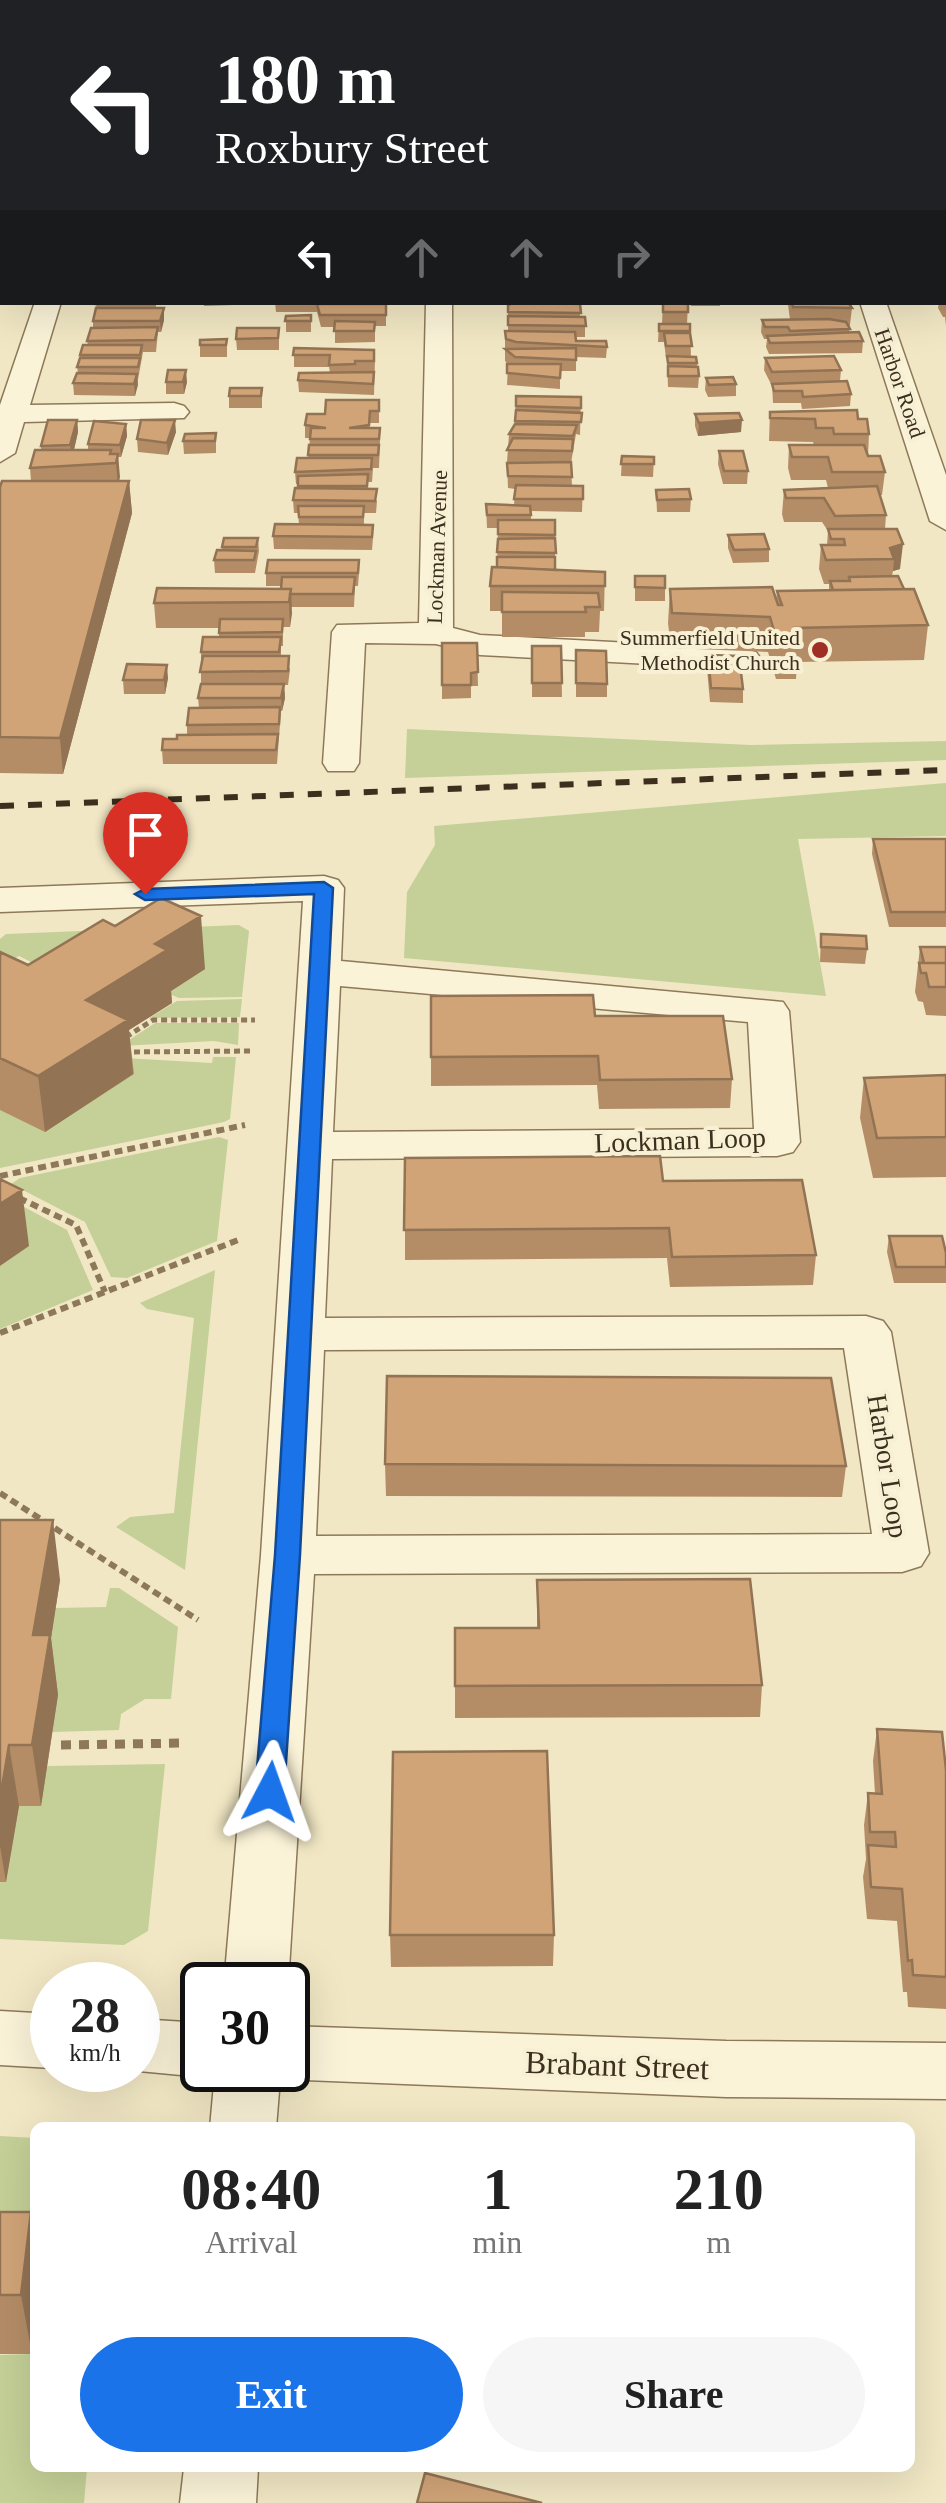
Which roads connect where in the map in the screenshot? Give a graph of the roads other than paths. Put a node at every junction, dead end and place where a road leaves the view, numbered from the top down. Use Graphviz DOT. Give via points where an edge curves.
graph roads {
  1 [pos="47,305"];
  2 [pos="440,305"];
  3 [pos="874,305"];
  4 [pos="174,412"];
  5 [pos="7,414"];
  6 [pos="0,453"];
  7 [pos="946,520"];
  8 [pos="436,634"];
  9 [pos="744,659"];
  10 [pos="341,763"];
  11 [pos="0,900"];
  12 [pos="321,972"];
  13 [pos="309,1146"];
  14 [pos="298,1334"];
  15 [pos="288,1555"];
  16 [pos="258,1962"];
  17 [pos="0,2038"];
  18 [pos="30,2040"];
  19 [pos="310,2055"];
  20 [pos="946,2070"];
  21 [pos="246,2092"];
  22 [pos="244,2122"];
  23 [pos="221,2472"];
  24 [pos="218,2503"];
  1 -- 5 [label="street"];
  2 -- 8 [label="street, Lockman Avenue"];
  3 -- 7 [label="street, Harbor Road"];
  4 -- 5 [label="street"];
  5 -- 6 [label="street"];
  8 -- 9 [label="street" via="480,646"];
  8 -- 10 [label="street, Lockman Avenue" via="349,632"];
  11 -- 12 [label="street" via="324,888"];
  12 -- 13 [label="street"];
  12 -- 13 [label="street, Lockman Loop" via="768,1011 777,1142"];
  13 -- 14 [label="street"];
  14 -- 15 [label="street"];
  14 -- 15 [label="street, Harbor Loop" via="866,1332 902,1553"];
  15 -- 16 [label="street"];
  17 -- 18 [label="street"];
  19 -- 20 [label="street, Brabant Street"];
  21 -- 22 [label="street"];
  23 -- 24 [label="street"];
}
